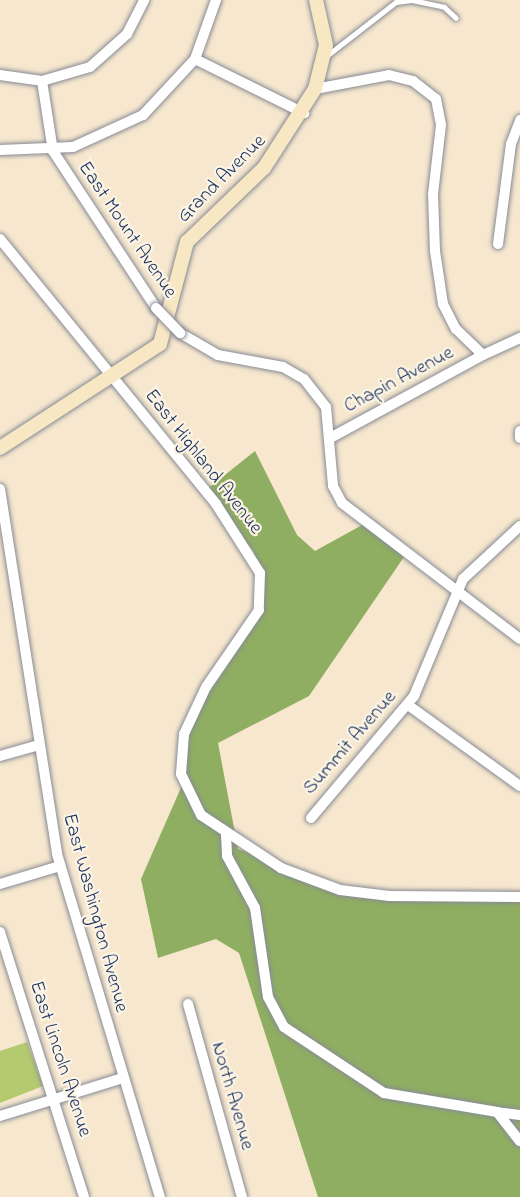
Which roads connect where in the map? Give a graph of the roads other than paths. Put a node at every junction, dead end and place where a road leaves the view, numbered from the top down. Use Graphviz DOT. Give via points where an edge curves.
graph roads {
  1 [pos="144,0"];
  2 [pos="216,0"];
  3 [pos="316,0"];
  4 [pos="412,0"];
  5 [pos="456,18"];
  6 [pos="323,58"];
  7 [pos="195,59"];
  8 [pos="0,75"];
  9 [pos="42,81"];
  10 [pos="315,89"];
  11 [pos="304,113"];
  12 [pos="520,120"];
  13 [pos="0,150"];
  14 [pos="53,151"];
  15 [pos="0,239"];
  16 [pos="498,244"];
  17 [pos="520,338"];
  18 [pos="483,355"];
  19 [pos="112,377"];
  20 [pos="520,431"];
  21 [pos="332,437"];
  22 [pos="520,438"];
  23 [pos="1,445"];
  24 [pos="0,489"];
  25 [pos="520,526"];
  26 [pos="457,591"];
  27 [pos="520,639"];
  28 [pos="408,705"];
  29 [pos="39,745"];
  30 [pos="0,756"];
  31 [pos="520,786"];
  32 [pos="311,818"];
  33 [pos="226,836"];
  34 [pos="60,866"];
  35 [pos="0,884"];
  36 [pos="520,897"];
  37 [pos="0,932"];
  38 [pos="188,1004"];
  39 [pos="123,1078"];
  40 [pos="54,1099"];
  41 [pos="497,1112"];
  42 [pos="520,1115"];
  43 [pos="0,1116"];
  44 [pos="520,1141"];
  45 [pos="84,1197"];
  46 [pos="160,1197"];
  47 [pos="242,1197"];
  1 -- 9 [label="street" via="127,34 104,58 75,74"];
  2 -- 7 [label="street"];
  3 -- 6 [label="street, Grand Avenue"];
  4 -- 5 [label="lane" via="444,7"];
  4 -- 6 [label="lane" via="396,2"];
  6 -- 10 [label="street, Grand Avenue"];
  7 -- 11 [label="street"];
  7 -- 14 [label="street" via="143,115 106,136"];
  8 -- 9 [label="street"];
  9 -- 14 [label="street, East Mount Avenue"];
  10 -- 11 [label="street, Grand Avenue"];
  10 -- 18 [label="street" via="389,75 413,81 436,99 441,125 433,194 440,294 456,329"];
  11 -- 19 [label="street, Grand Avenue" via="264,168 187,242 160,344"];
  12 -- 16 [label="street" via="511,144"];
  13 -- 14 [label="street"];
  14 -- 21 [label="street, East Mount Avenue, bridge" via="156,308 180,333 218,355 297,374 322,399"];
  15 -- 19 [label="street, East Highland Avenue"];
  17 -- 18 [label="street, Chapin Avenue"];
  18 -- 21 [label="street, Chapin Avenue"];
  19 -- 23 [label="street, Grand Avenue"];
  19 -- 33 [label="street, East Highland Avenue" via="230,523 260,573 260,610 206,687 181,751 190,799"];
  20 -- 22 [label="street"];
  21 -- 26 [label="street, East Mount Avenue" via="333,486 342,503"];
  24 -- 29 [label="street, East Washington Avenue"];
  25 -- 26 [label="street"];
  26 -- 27 [label="street, East Mount Avenue"];
  26 -- 28 [label="street, Summit Avenue" via="440,643"];
  28 -- 31 [label="street"];
  28 -- 32 [label="street, Summit Avenue"];
  29 -- 30 [label="street"];
  29 -- 34 [label="street, East Washington Avenue"];
  33 -- 36 [label="street, East Highland Avenue" via="281,868 340,890 390,896"];
  33 -- 41 [label="street" via="227,856 255,908 268,998 284,1027 384,1094"];
  34 -- 35 [label="street"];
  34 -- 39 [label="street, East Washington Avenue"];
  37 -- 40 [label="street, East Lincoln Avenue"];
  38 -- 47 [label="street, North Avenue"];
  39 -- 40 [label="street"];
  39 -- 46 [label="street, East Washington Avenue"];
  40 -- 43 [label="street"];
  40 -- 45 [label="street, East Lincoln Avenue"];
  41 -- 42 [label="street"];
  41 -- 44 [label="street"];
}
